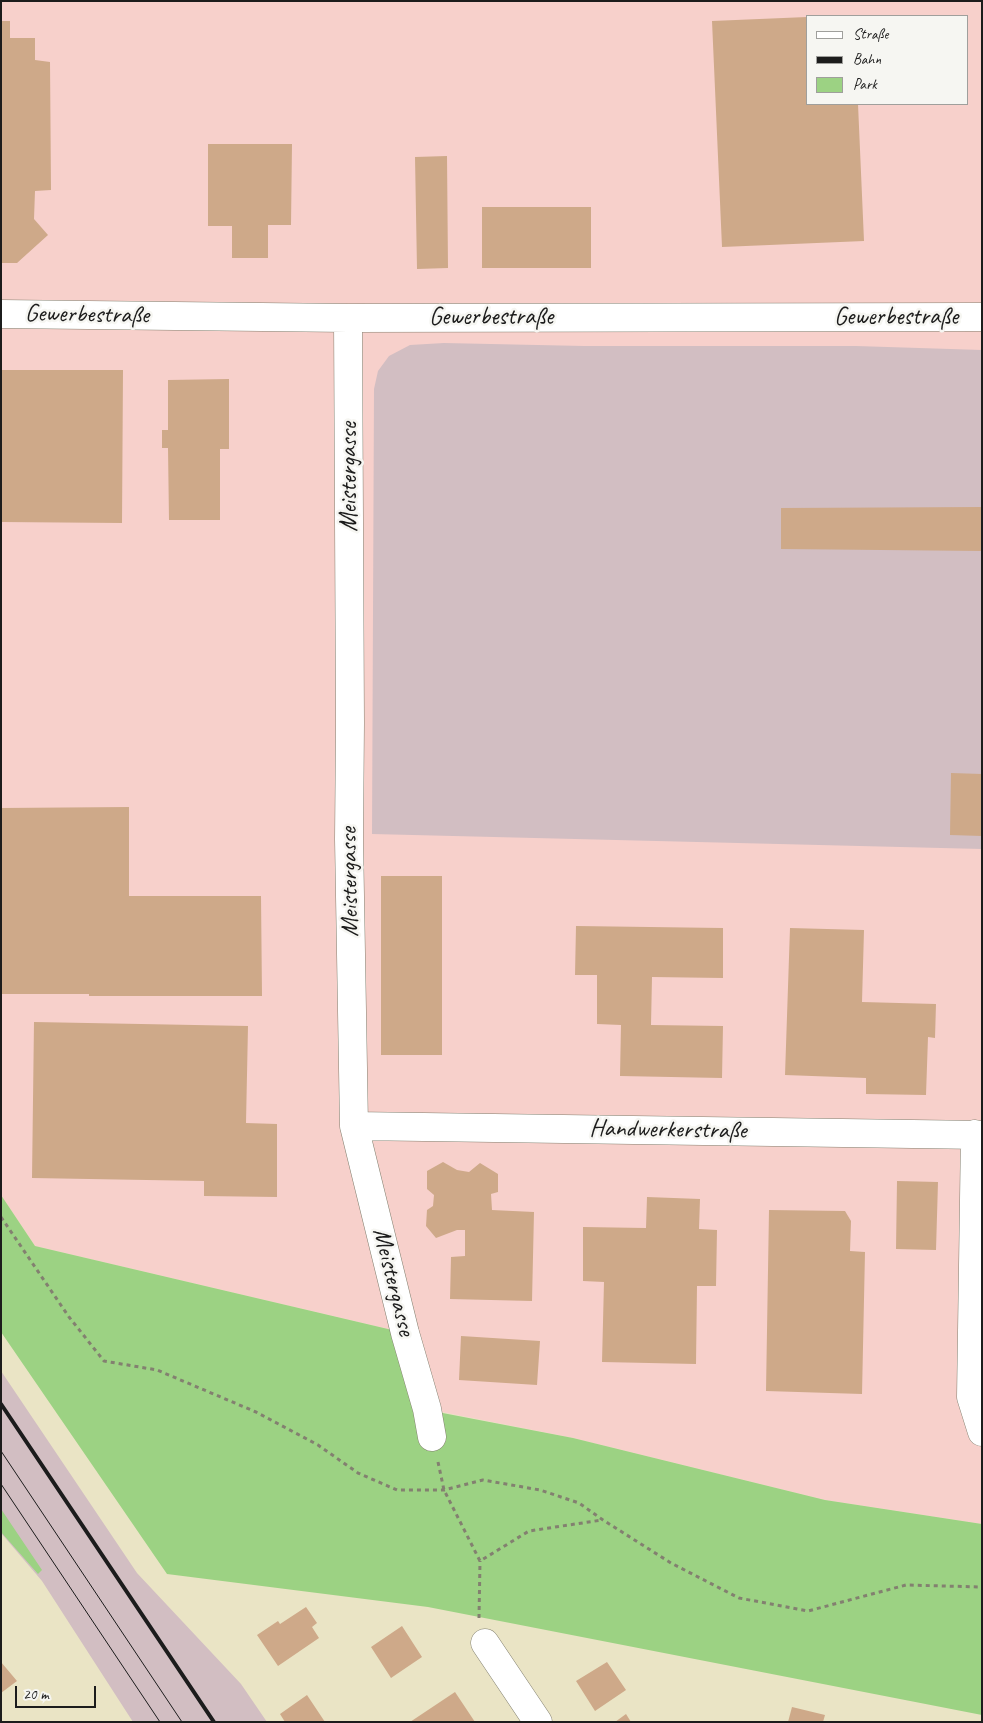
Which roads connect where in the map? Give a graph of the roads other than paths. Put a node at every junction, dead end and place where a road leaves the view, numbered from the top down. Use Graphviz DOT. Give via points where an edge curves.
graph roads {
  1 [pos="1,314"];
  2 [pos="982,317"];
  3 [pos="348,318"];
  4 [pos="354,1126"];
  5 [pos="978,1135"];
  6 [pos="982,1432"];
  7 [pos="432,1437"];
  8 [pos="484,1643"];
  9 [pos="538,1722"];
  1 -- 3 [label="street, Gewerbestraße"];
  2 -- 3 [label="street, Gewerbestraße"];
  3 -- 4 [label="street, Meistergasse" via="349,839"];
  4 -- 5 [label="street, Handwerkerstraße"];
  4 -- 7 [label="street, Meistergasse"];
  5 -- 6 [label="street" via="971,1397"];
  8 -- 9 [label="street"];
}
